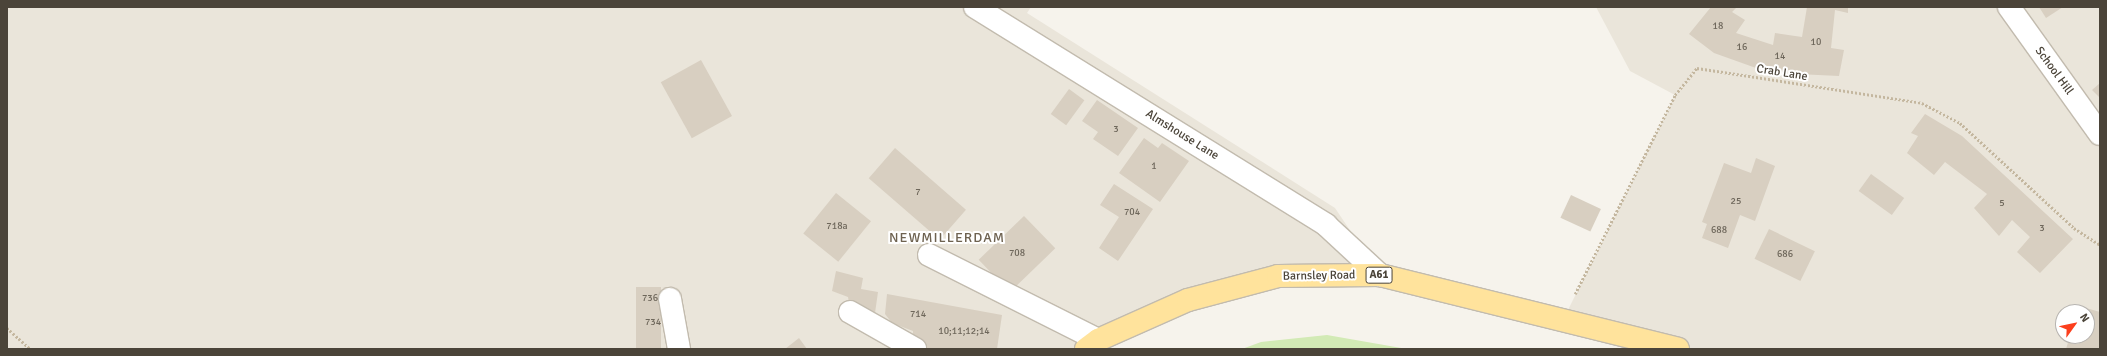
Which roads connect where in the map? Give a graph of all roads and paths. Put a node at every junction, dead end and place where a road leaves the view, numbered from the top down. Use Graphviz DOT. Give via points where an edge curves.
graph roads {
  1 [pos="974,7"];
  2 [pos="2010,7"];
  3 [pos="2100,134"];
  4 [pos="2100,245"];
  5 [pos="929,255"];
  6 [pos="1380,275"];
  7 [pos="670,299"];
  8 [pos="850,312"];
  9 [pos="1563,320"];
  10 [pos="7,328"];
  11 [pos="1092,345"];
  12 [pos="30,349"];
  13 [pos="679,349"];
  14 [pos="915,349"];
  15 [pos="1678,349"];
  1 -- 6 [label="street, Almshouse Lane" via="1018,32 1326,226"];
  2 -- 3 [label="street, School Hill"];
  4 -- 9 [label="path, Crab Lane" via="2074,228 1960,124 1922,103 1697,68 1675,95"];
  5 -- 11 [label="street"];
  6 -- 9 [label="main road, Barnsley Road / A61"];
  6 -- 11 [label="main road, Barnsley Road / A61" via="1278,276 1188,300"];
  7 -- 13 [label="street"];
  8 -- 14 [label="street"];
  9 -- 15 [label="main road, Barnsley Road / A61"];
  10 -- 12 [label="path"];
}
